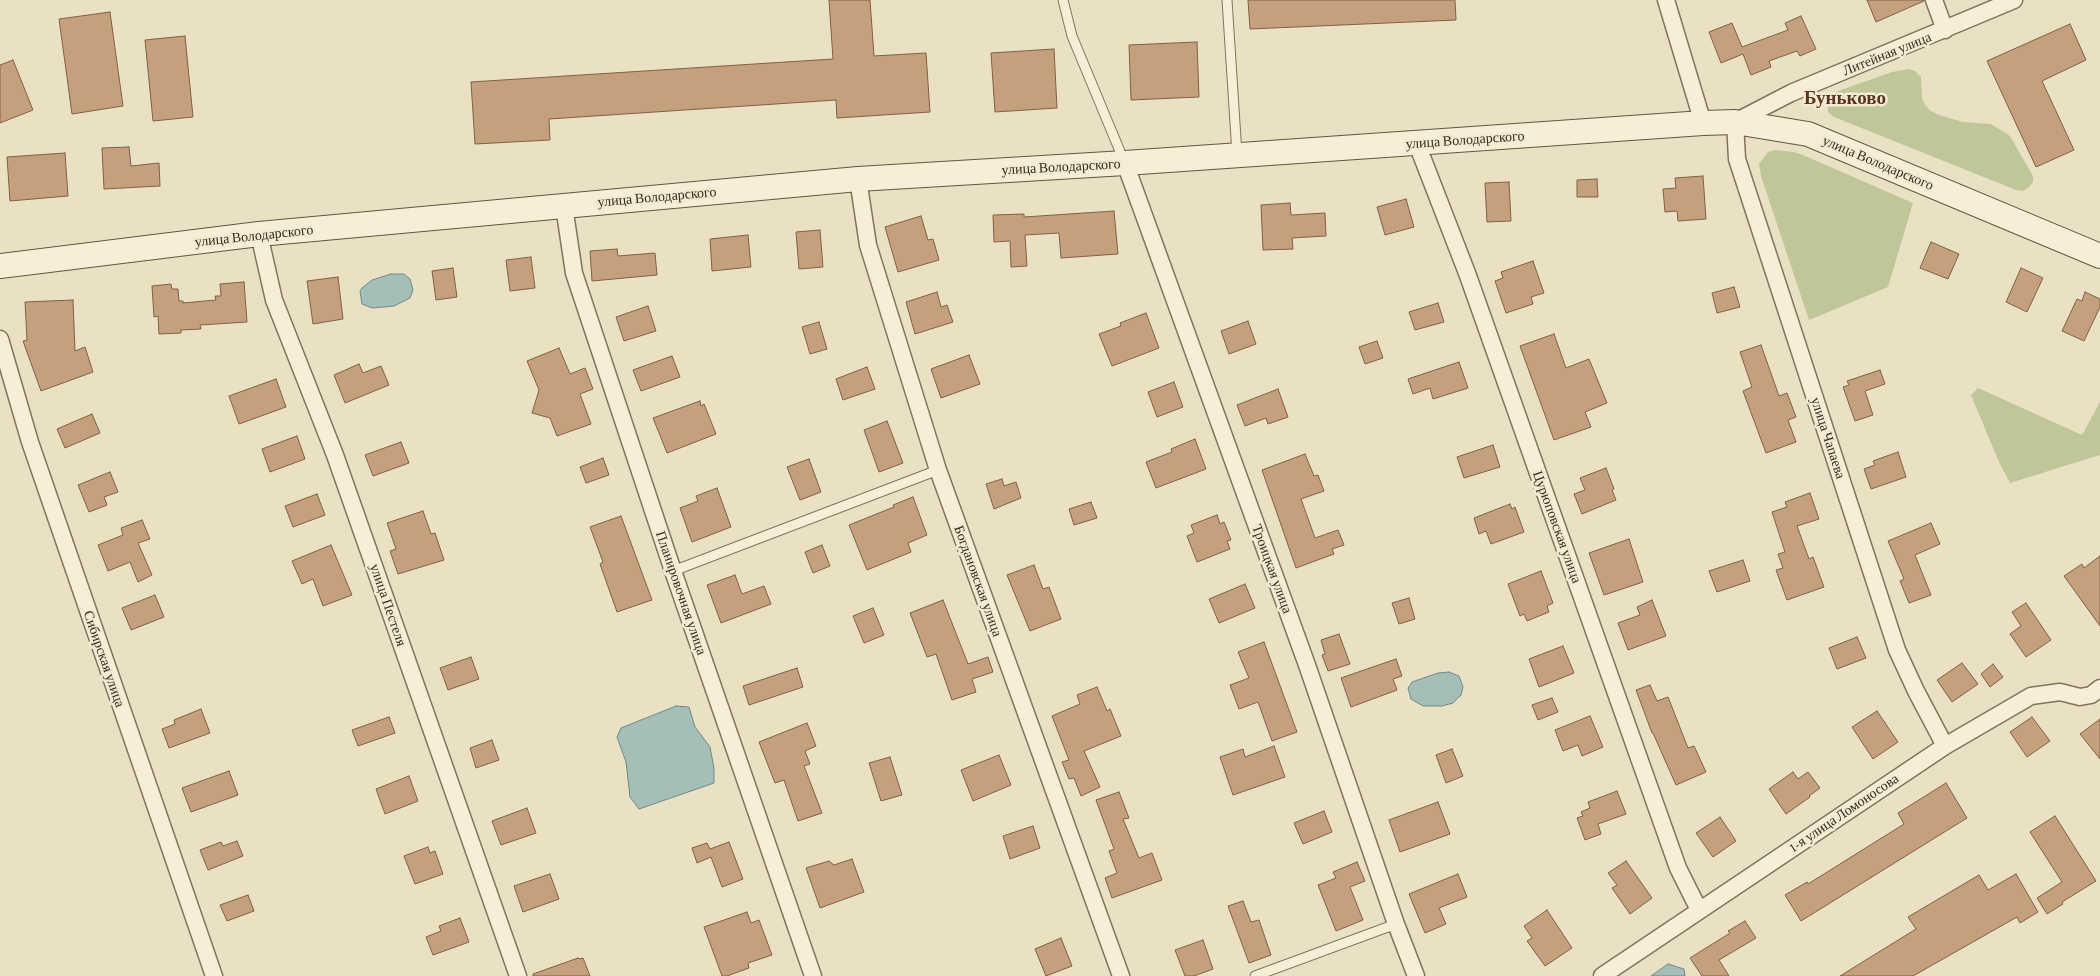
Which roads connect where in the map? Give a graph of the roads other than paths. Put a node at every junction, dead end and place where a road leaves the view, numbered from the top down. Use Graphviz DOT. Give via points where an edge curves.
graph roads {
  1 [pos="1063,0"];
  2 [pos="1227,0"];
  3 [pos="1666,0"];
  4 [pos="1934,0"];
  5 [pos="2014,0"];
  6 [pos="1945,30"];
  7 [pos="1735,122"];
  8 [pos="1703,123"];
  9 [pos="1417,144"];
  10 [pos="1237,156"];
  11 [pos="1125,164"];
  12 [pos="858,179"];
  13 [pos="564,206"];
  14 [pos="259,234"];
  15 [pos="2100,256"];
  16 [pos="0,266"];
  17 [pos="0,340"];
  18 [pos="938,470"];
  19 [pos="673,571"];
  20 [pos="2100,688"];
  21 [pos="1945,746"];
  22 [pos="1698,910"];
  23 [pos="1396,924"];
  24 [pos="214,976"];
  25 [pos="518,976"];
  26 [pos="814,976"];
  27 [pos="1121,976"];
  28 [pos="1255,976"];
  29 [pos="1416,976"];
  30 [pos="1602,976"];
  1 -- 11 [label="lane" via="1072,36"];
  2 -- 10 [label="lane"];
  3 -- 8 [label="street"];
  4 -- 6 [label="street"];
  5 -- 6 [label="street, Литейная улица"];
  6 -- 7 [label="street, Литейная улица" via="1791,93"];
  7 -- 8 [label="main road, улица Володарского"];
  7 -- 15 [label="main road, улица Володарского" via="1808,134"];
  7 -- 21 [label="street, улица Чапаева" via="1737,160 1898,650"];
  8 -- 9 [label="main road, улица Володарского"];
  9 -- 10 [label="main road, улица Володарского"];
  9 -- 22 [label="street, Цурюповская улица" via="1467,273 1678,868"];
  10 -- 11 [label="main road, улица Володарского"];
  11 -- 12 [label="main road, улица Володарского"];
  11 -- 23 [label="street, Троицкая улица" via="1307,665"];
  12 -- 13 [label="main road, улица Володарского"];
  12 -- 18 [label="street, Богдановская улица" via="868,245"];
  13 -- 14 [label="main road, улица Володарского"];
  13 -- 19 [label="street, Планировочная улица" via="574,273"];
  14 -- 16 [label="main road, улица Володарского"];
  14 -- 25 [label="street, улица Пестеля" via="274,300 335,455"];
  17 -- 24 [label="street, Сибирская улица" via="30,442"];
  18 -- 19 [label="lane"];
  18 -- 27 [label="street, Богдановская улица"];
  19 -- 26 [label="street, Планировочная улица"];
  20 -- 21 [label="street, 1-я улица Ломоносова" via="2091,695 2080,697 2060,692 2030,696"];
  21 -- 22 [label="street, 1-я улица Ломоносова"];
  22 -- 30 [label="street, 1-я улица Ломоносова"];
  23 -- 28 [label="lane"];
  23 -- 29 [label="street, Троицкая улица"];
}
